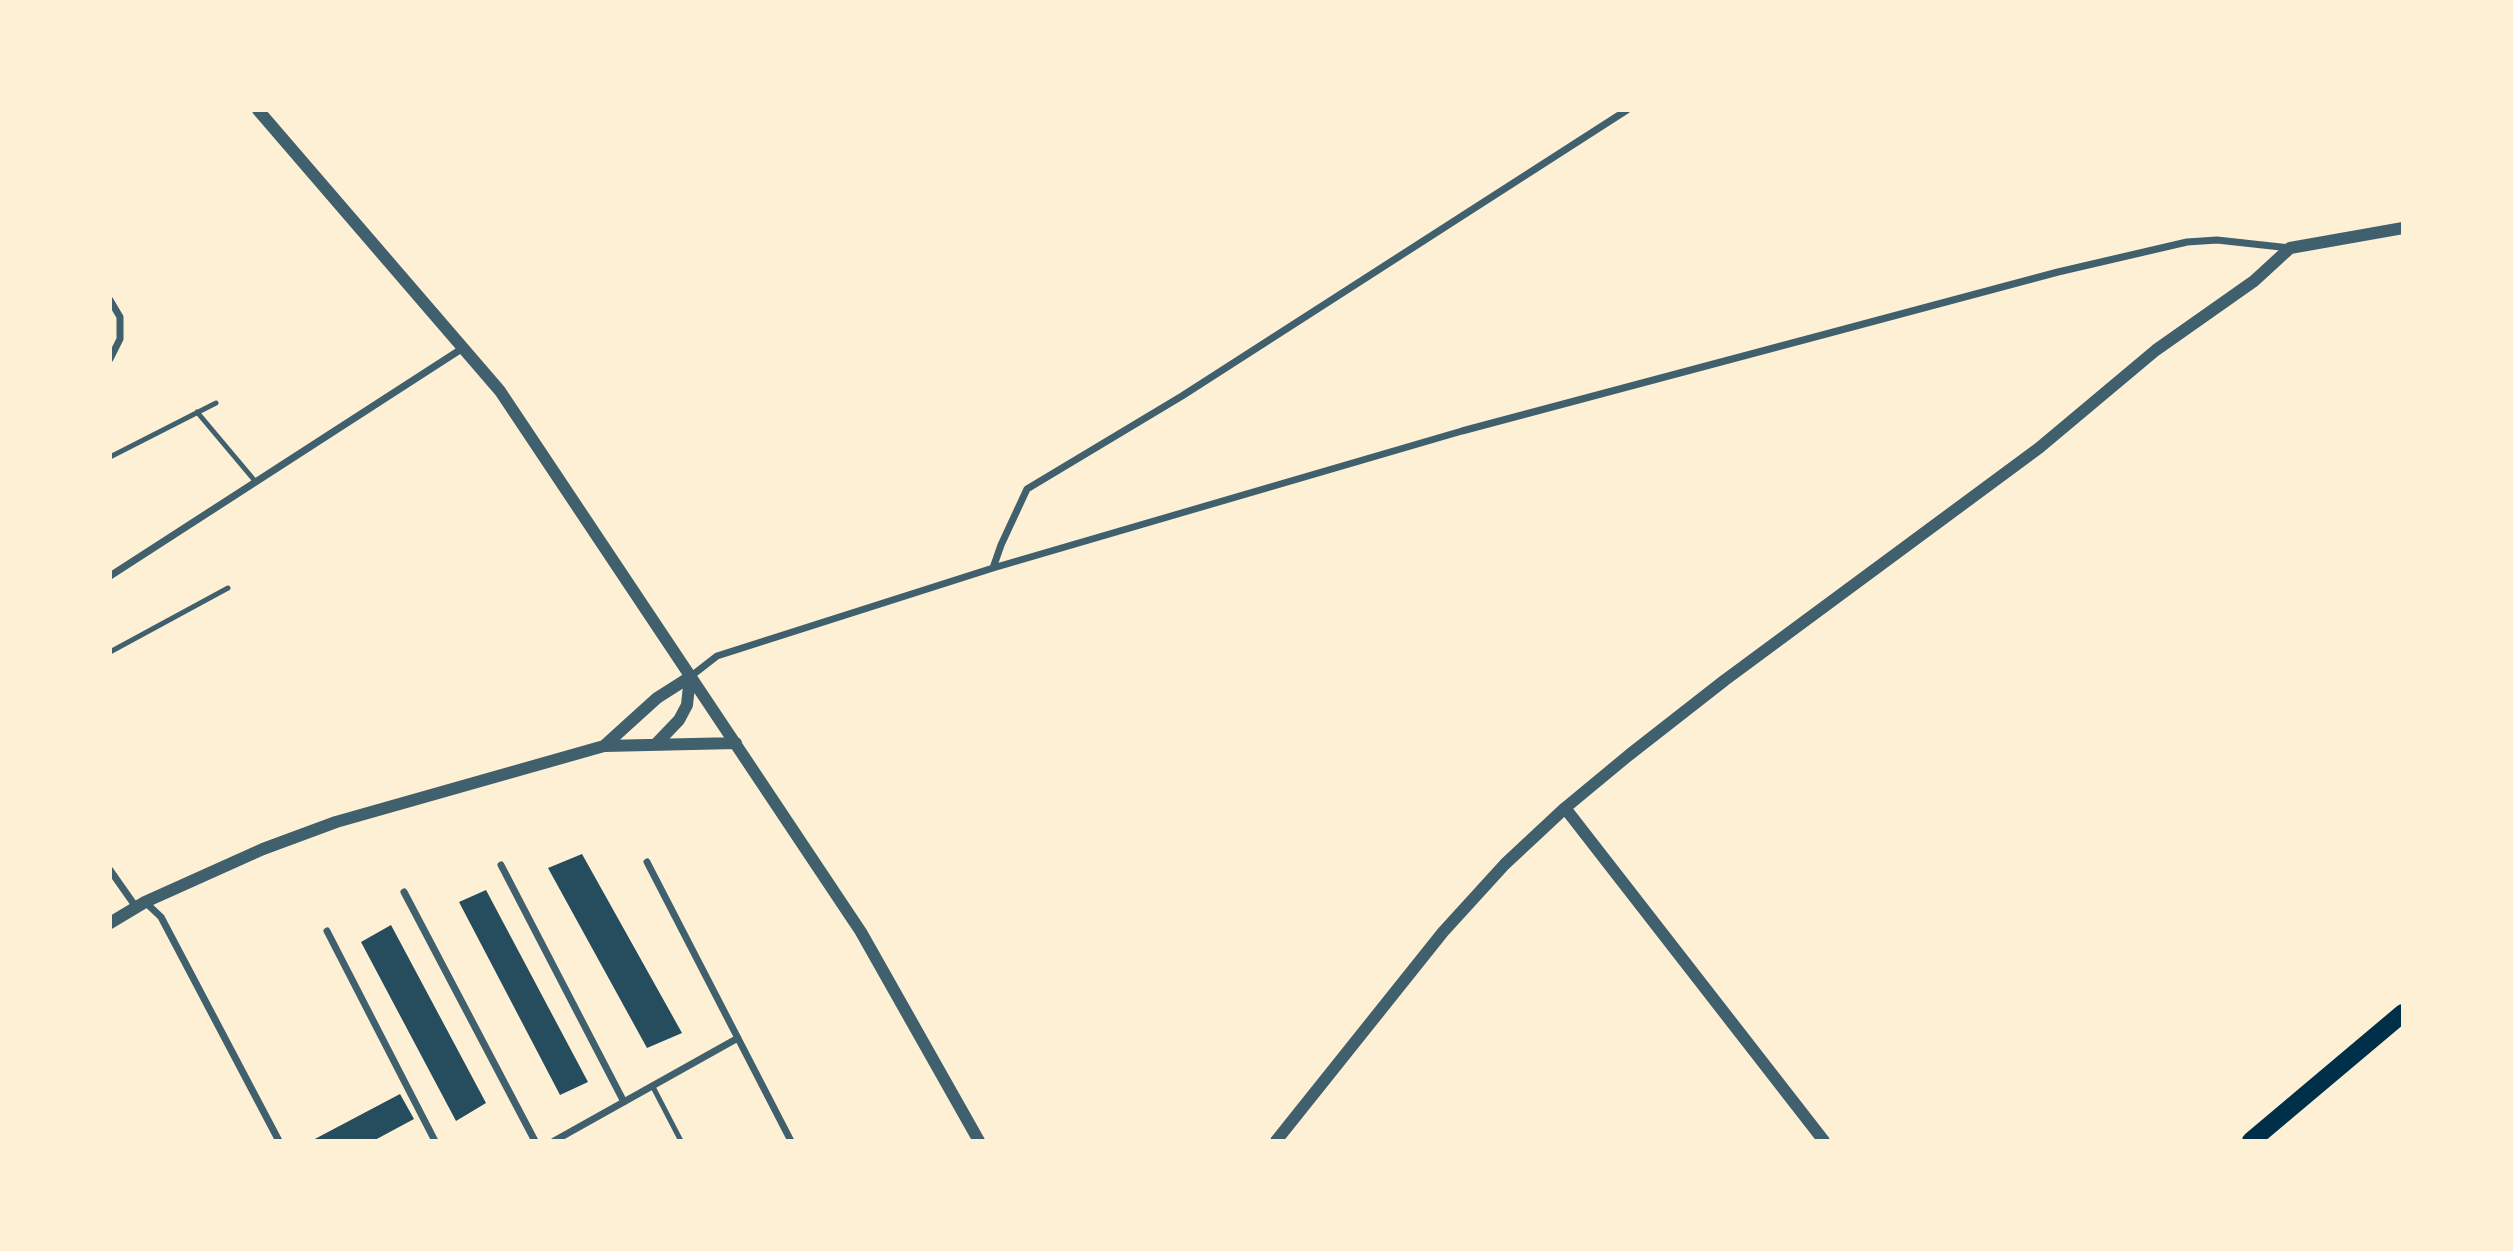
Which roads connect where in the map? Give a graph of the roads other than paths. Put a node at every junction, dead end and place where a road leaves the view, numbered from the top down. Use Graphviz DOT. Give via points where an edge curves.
graph roads {
  1 [pos="258,110"];
  2 [pos="1628,110"];
  3 [pos="2403,228"];
  4 [pos="2290,248"];
  5 [pos="110,300"];
  6 [pos="463,348"];
  7 [pos="110,359"];
  8 [pos="216,403"];
  9 [pos="197,412"];
  10 [pos="110,457"];
  11 [pos="256,481"];
  12 [pos="993,568"];
  13 [pos="110,576"];
  14 [pos="228,588"];
  15 [pos="110,652"];
  16 [pos="690,677"];
  17 [pos="736,743"];
  18 [pos="656,744"];
  19 [pos="604,746"];
  20 [pos="1565,808"];
  21 [pos="646,862"];
  22 [pos="501,865"];
  23 [pos="110,870"];
  24 [pos="404,891"];
  25 [pos="140,904"];
  26 [pos="110,923"];
  27 [pos="327,931"];
  28 [pos="2403,1013"];
  29 [pos="738,1038"];
  30 [pos="653,1087"];
  31 [pos="624,1102"];
  32 [pos="279,1141"];
  33 [pos="435,1141"];
  34 [pos="535,1141"];
  35 [pos="554,1141"];
  36 [pos="681,1141"];
  37 [pos="791,1141"];
  38 [pos="979,1141"];
  39 [pos="1276,1141"];
  40 [pos="1824,1141"];
  41 [pos="2251,1141"];
  1 -- 6 [label="street"];
  2 -- 12 [label="street" via="1182,396 1027,489"];
  3 -- 4 [label="street"];
  4 -- 12 [label="street" via="2217,240 2187,242 2058,272 1462,431"];
  4 -- 20 [label="street" via="2254,281 1724,680"];
  5 -- 7 [label="street" via="120,317 120,339"];
  6 -- 11 [label="street"];
  6 -- 16 [label="street" via="500,391"];
  8 -- 9 [label="lane"];
  9 -- 10 [label="lane"];
  9 -- 11 [label="lane"];
  11 -- 13 [label="street"];
  12 -- 16 [label="street" via="717,656"];
  14 -- 15 [label="lane"];
  16 -- 17 [label="street"];
  16 -- 18 [label="street" via="683,713"];
  16 -- 19 [label="street" via="657,698"];
  17 -- 18 [label="street"];
  17 -- 38 [label="street" via="861,932"];
  18 -- 19 [label="street"];
  19 -- 25 [label="street" via="336,822"];
  20 -- 39 [label="street" via="1443,932"];
  20 -- 40 [label="street"];
  21 -- 29 [label="street"];
  22 -- 31 [label="street"];
  23 -- 25 [label="street"];
  24 -- 34 [label="street"];
  25 -- 26 [label="street"];
  25 -- 32 [label="street" via="161,917"];
  27 -- 33 [label="street"];
  28 -- 41 [label="main road"];
  29 -- 30 [label="street"];
  29 -- 37 [label="street"];
  30 -- 31 [label="street"];
  30 -- 36 [label="lane"];
  31 -- 35 [label="street"];
}
